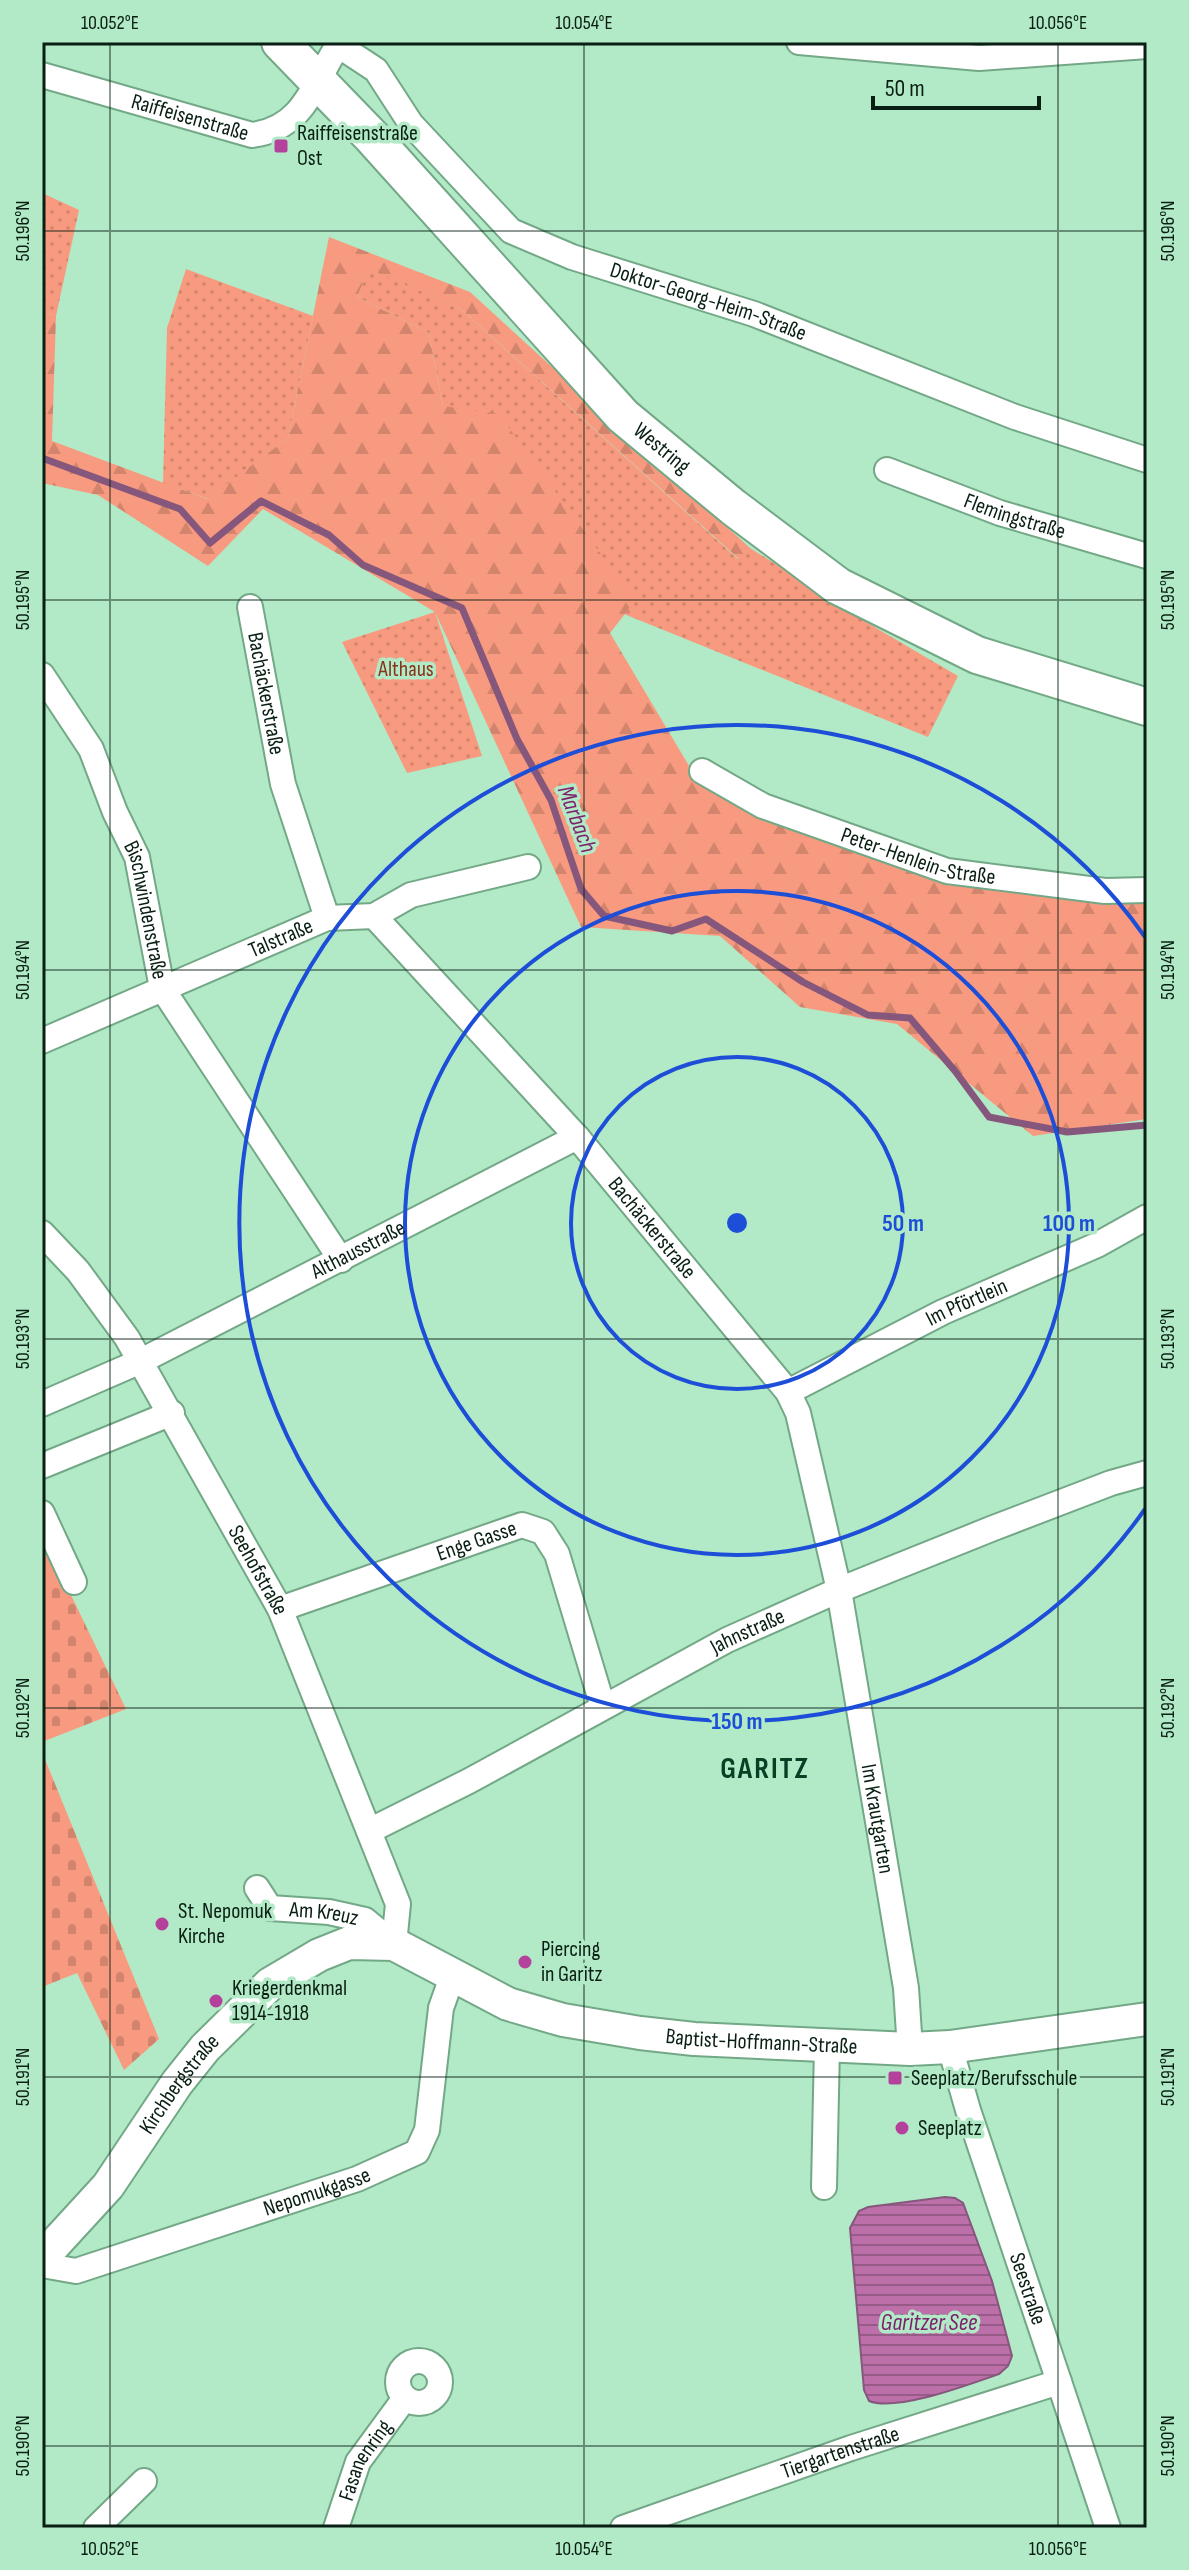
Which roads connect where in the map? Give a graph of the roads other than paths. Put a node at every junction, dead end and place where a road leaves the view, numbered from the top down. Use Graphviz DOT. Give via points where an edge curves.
graph roads {
  1 [pos="280,42"];
  2 [pos="799,42"];
  3 [pos="339,43"];
  4 [pos="1147,46"];
  5 [pos="42,75"];
  6 [pos="318,80"];
  7 [pos="1147,460"];
  8 [pos="887,470"];
  9 [pos="1147,556"];
  10 [pos="250,607"];
  11 [pos="42,675"];
  12 [pos="1147,707"];
  13 [pos="702,771"];
  14 [pos="528,867"];
  15 [pos="1147,890"];
  16 [pos="374,916"];
  17 [pos="327,918"];
  18 [pos="162,988"];
  19 [pos="42,1041"];
  20 [pos="577,1137"];
  21 [pos="1147,1217"];
  22 [pos="42,1233"];
  23 [pos="341,1260"];
  24 [pos="141,1361"];
  25 [pos="788,1392"];
  26 [pos="42,1404"];
  27 [pos="172,1413"];
  28 [pos="42,1466"];
  29 [pos="1147,1473"];
  30 [pos="42,1513"];
  31 [pos="74,1582"];
  32 [pos="839,1590"];
  33 [pos="280,1609"];
  34 [pos="603,1707"];
  35 [pos="369,1831"];
  36 [pos="257,1888"];
  37 [pos="394,1944"];
  38 [pos="452,1977"];
  39 [pos="1147,2019"];
  40 [pos="827,2046"];
  41 [pos="950,2047"];
  42 [pos="910,2049"];
  43 [pos="824,2187"];
  44 [pos="42,2258"];
  45 [pos="42,2265"];
  46 [pos="1059,2382"];
  47 [pos="405,2398"];
  48 [pos="144,2481"];
  49 [pos="96,2528"];
  50 [pos="336,2528"];
  51 [pos="623,2528"];
  52 [pos="1108,2528"];
  1 -- 6 [label="main road, Westring"];
  2 -- 4 [label="street" via="979,58"];
  3 -- 6 [label="street, Raiffeisenstraße"];
  3 -- 7 [label="street, Doktor-Georg-Heim-Straße" via="376,70 411,124 511,231 572,257 754,314 1015,417"];
  5 -- 6 [label="street, Raiffeisenstraße" via="252,135 285,125"];
  6 -- 12 [label="main road, Westring" via="623,416 733,507 838,586 977,655"];
  8 -- 9 [label="street, Flemingstraße" via="1000,513"];
  10 -- 17 [label="street, Bachäckerstraße" via="283,784"];
  11 -- 18 [label="street, Bischwindenstraße" via="91,749 137,857"];
  13 -- 15 [label="street, Peter-Henlein-Straße" via="763,806 947,871 1105,891"];
  14 -- 16 [label="street, Talstraße" via="411,895"];
  16 -- 17 [label="street, Talstraße"];
  16 -- 20 [label="street, Bachäckerstraße"];
  17 -- 18 [label="street, Talstraße"];
  18 -- 19 [label="street, Talstraße"];
  18 -- 23 [label="street, Bischwindenstraße"];
  20 -- 23 [label="street, Althausstraße"];
  20 -- 25 [label="street, Bachäckerstraße"];
  21 -- 25 [label="street, Im Pförtlein"];
  22 -- 24 [label="street, Seehofstraße" via="78,1271"];
  23 -- 24 [label="street, Althausstraße"];
  24 -- 26 [label="street, Althausstraße"];
  24 -- 27 [label="street, Seehofstraße"];
  25 -- 32 [label="street, Bachäckerstraße" via="798,1413"];
  27 -- 28 [label="street"];
  27 -- 33 [label="street, Seehofstraße"];
  29 -- 32 [label="street, Jahnstraße"];
  30 -- 31 [label="street"];
  32 -- 34 [label="street, Jahnstraße" via="727,1640"];
  32 -- 42 [label="street, Im Krautgarten" via="906,1988"];
  33 -- 34 [label="street, Enge Gasse" via="522,1525 543,1532 557,1554"];
  33 -- 35 [label="street, Seehofstraße"];
  34 -- 35 [label="street, Jahnstraße"];
  35 -- 37 [label="street, Seehofstraße" via="398,1904"];
  36 -- 37 [label="street, Am Kreuz" via="270,1908 365,1920"];
  37 -- 38 [label="street, Baptist-Hoffmann-Straße"];
  37 -- 44 [label="street, Kirchbergstraße" via="349,1943 270,1984 205,2048 108,2186"];
  38 -- 40 [label="street, Baptist-Hoffmann-Straße" via="508,2004 600,2027 694,2039"];
  38 -- 45 [label="street, Nepomukgasse" via="441,2008 427,2130 417,2152 357,2179 76,2271"];
  39 -- 41 [label="street, Baptist-Hoffmann-Straße"];
  40 -- 42 [label="street, Baptist-Hoffmann-Straße"];
  40 -- 43 [label="street"];
  41 -- 42 [label="street, Baptist-Hoffmann-Straße"];
  41 -- 46 [label="street, Seestraße"];
  46 -- 51 [label="street, Tiergartenstraße"];
  46 -- 52 [label="street, Seestraße"];
  47 -- 50 [label="street, Fasanenring" via="358,2462"];
  48 -- 49 [label="street"];
}
